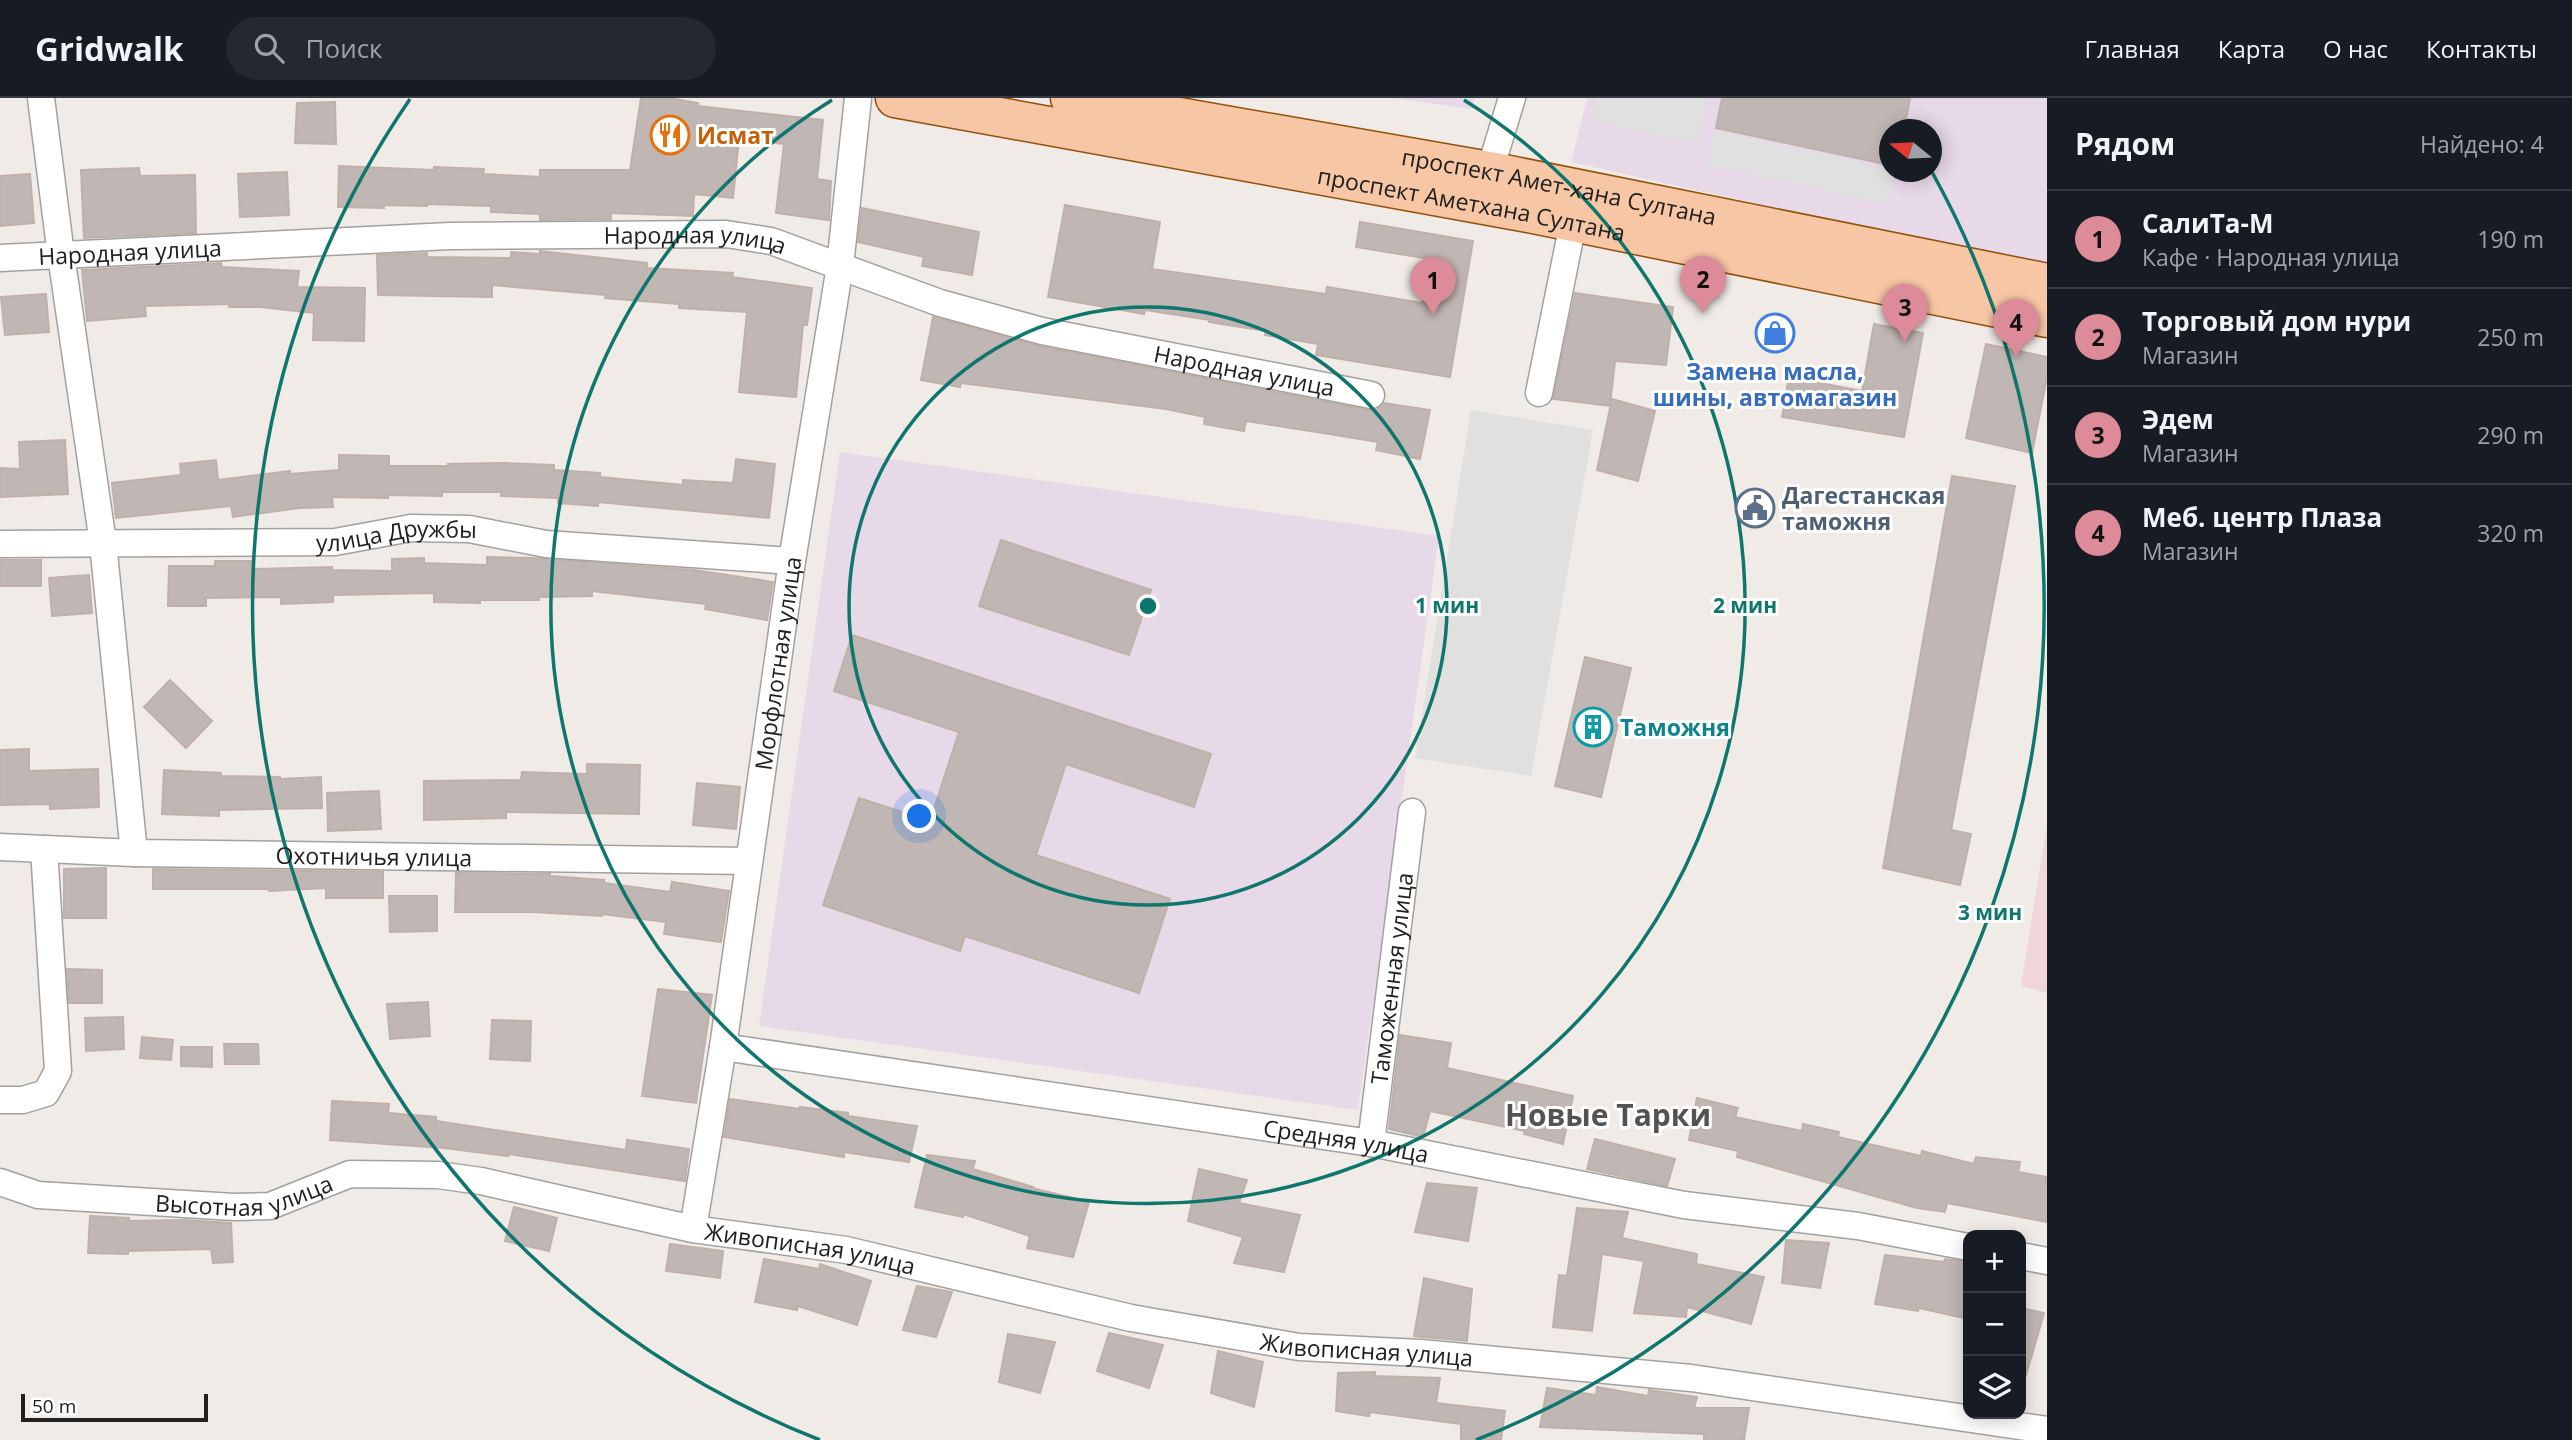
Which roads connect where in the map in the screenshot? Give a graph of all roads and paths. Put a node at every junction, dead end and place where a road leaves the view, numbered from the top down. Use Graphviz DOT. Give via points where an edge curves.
graph roads {
  1 [pos="41,98"];
  2 [pos="858,98"];
  3 [pos="895,98"];
  4 [pos="1070,98"];
  5 [pos="1512,98"];
  6 [pos="1484,188"];
  7 [pos="1576,206"];
  8 [pos="61,255"];
  9 [pos="0,258"];
  10 [pos="840,266"];
  11 [pos="2047,283"];
  12 [pos="2047,318"];
  13 [pos="1539,393"];
  14 [pos="1371,395"];
  15 [pos="0,544"];
  16 [pos="103,544"];
  17 [pos="792,561"];
  18 [pos="1412,812"];
  19 [pos="0,847"];
  20 [pos="44,849"];
  21 [pos="134,853"];
  22 [pos="749,861"];
  23 [pos="723,1047"];
  24 [pos="0,1100"];
  25 [pos="1371,1143"];
  26 [pos="0,1182"];
  27 [pos="693,1229"];
  28 [pos="1963,1246"];
  29 [pos="2026,1257"];
  30 [pos="2047,1261"];
  31 [pos="2047,1430"];
  1 -- 8 [label="street"];
  2 -- 10 [label="street, Морфлотная улица"];
  3 -- 6 [label="main road, проспект Аметхана Султана"];
  4 -- 6 [label="main road, проспект Амет-хана Султана"];
  5 -- 6 [label="street"];
  6 -- 7 [label="main road, проспект Амет-хана Султана"];
  7 -- 11 [label="main road, проспект Амет-хана Султана"];
  7 -- 12 [label="main road, проспект Аметхана Султана"];
  7 -- 13 [label="street"];
  8 -- 9 [label="street, Народная улица"];
  8 -- 10 [label="street, Народная улица" via="450,236 726,234 771,241"];
  8 -- 16 [label="street"];
  10 -- 14 [label="street, Народная улица" via="940,303 1042,331"];
  10 -- 17 [label="street, Морфлотная улица"];
  15 -- 16 [label="street, улица Дружбы"];
  16 -- 17 [label="street, улица Дружбы" via="335,542 411,528 469,529 546,544"];
  16 -- 21 [label="street"];
  17 -- 22 [label="street, Морфлотная улица"];
  18 -- 25 [label="street, Таможенная улица"];
  19 -- 20 [label="street, Охотничья улица"];
  20 -- 21 [label="street, Охотничья улица"];
  20 -- 24 [label="street" via="58,1071 46,1093"];
  21 -- 22 [label="street, Охотничья улица"];
  22 -- 23 [label="street, Морфлотная улица"];
  23 -- 25 [label="street, Средняя улица"];
  23 -- 27 [label="street, Морфлотная улица"];
  25 -- 28 [label="street, Средняя улица" via="1684,1205 1858,1226"];
  26 -- 27 [label="street, Высотная улица" via="38,1195 234,1207 270,1206 350,1174 438,1175"];
  27 -- 31 [label="street, Живописная улица" via="846,1250 1131,1318 1299,1347 1421,1353 1691,1378"];
  29 -- 30 [label="street"];
}
